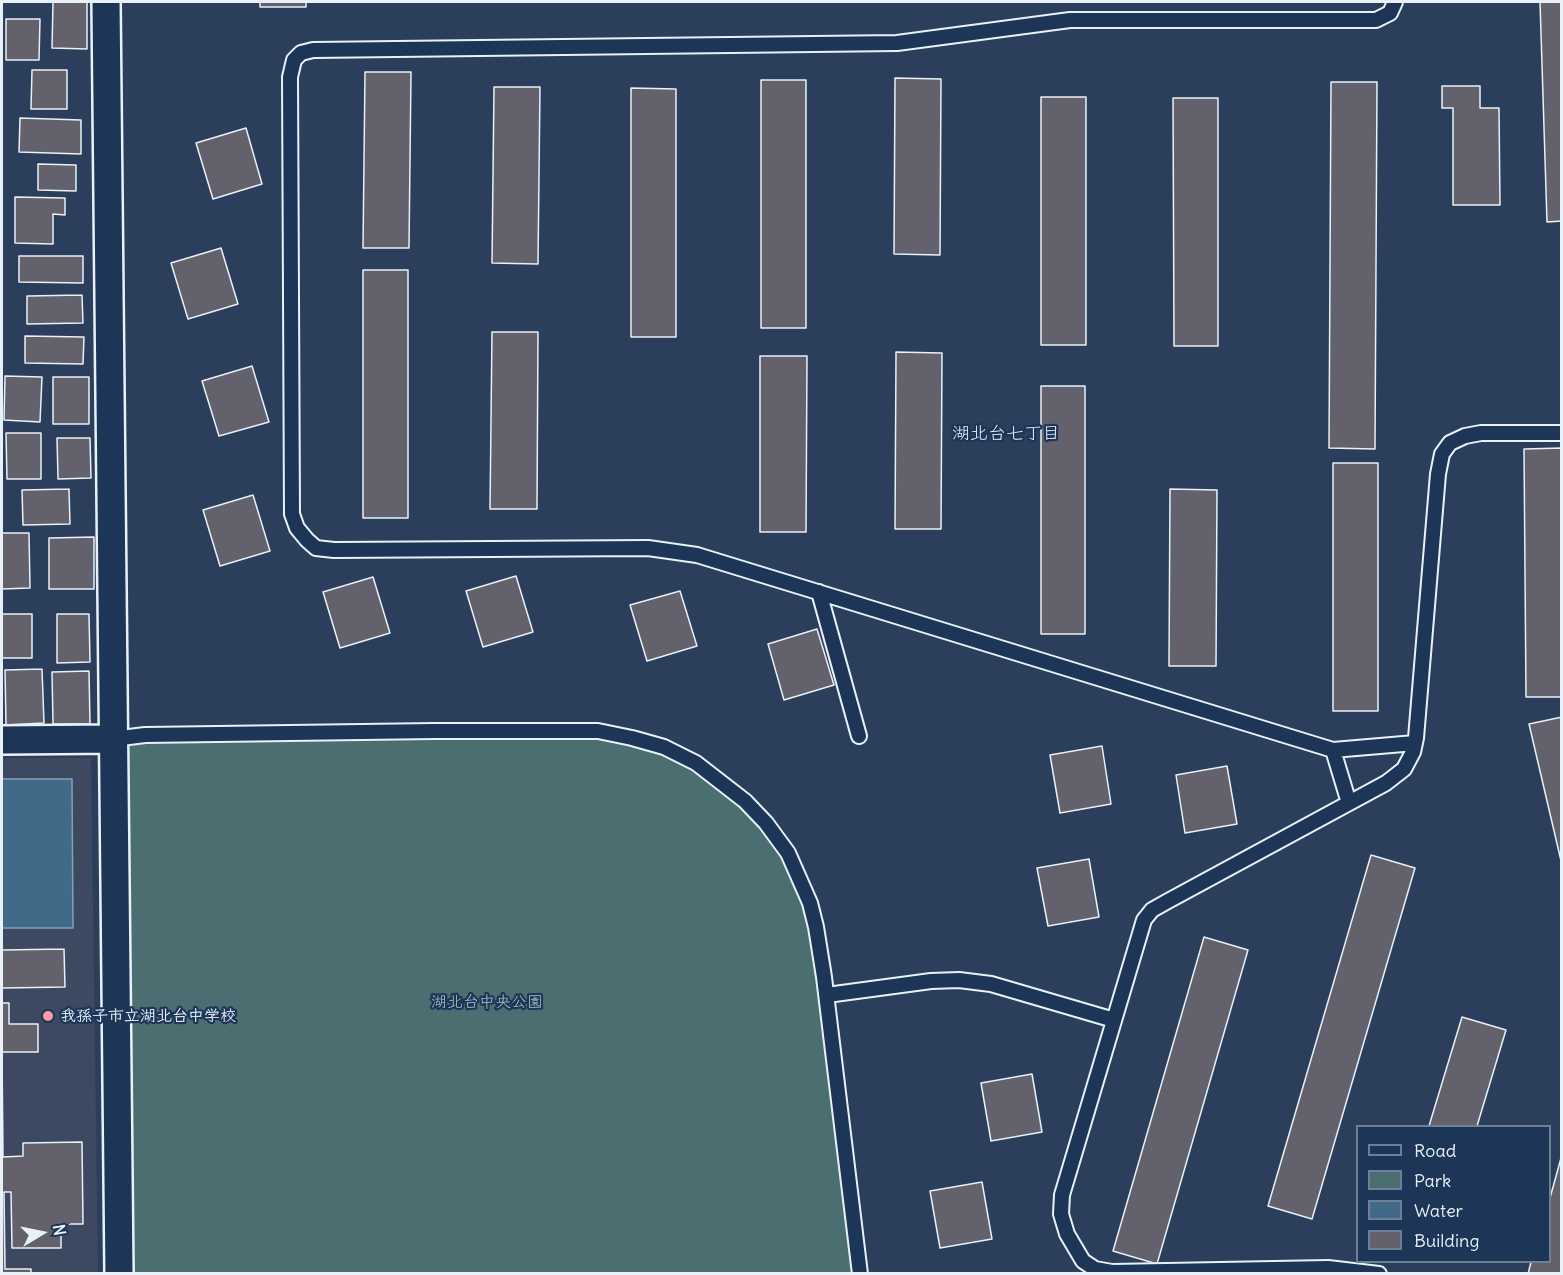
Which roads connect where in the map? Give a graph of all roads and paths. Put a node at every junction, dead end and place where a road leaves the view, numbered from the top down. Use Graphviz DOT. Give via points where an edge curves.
graph roads {
  1 [pos="106,2"];
  2 [pos="1395,2"];
  3 [pos="1562,433"];
  4 [pos="819,592"];
  5 [pos="859,736"];
  6 [pos="113,739"];
  7 [pos="2,740"];
  8 [pos="1415,743"];
  9 [pos="1333,750"];
  10 [pos="1349,803"];
  11 [pos="827,995"];
  12 [pos="1114,1020"];
  13 [pos="119,1274"];
  14 [pos="860,1274"];
  15 [pos="1379,1274"];
  1 -- 6 [label="street"];
  2 -- 4 [label="lane" via="1390,13 1376,20 1070,20 897,43 313,50 294,60 290,77 292,513 307,540 316,548 334,550 648,548 698,555"];
  3 -- 8 [label="lane" via="1465,436 1450,443 1442,454"];
  4 -- 5 [label="lane"];
  4 -- 9 [label="lane"];
  6 -- 7 [label="street"];
  6 -- 11 [label="lane" via="145,735 566,730 598,731 664,747 696,763 745,801 788,853 810,903"];
  6 -- 13 [label="street"];
  8 -- 9 [label="lane"];
  8 -- 10 [label="lane" via="1404,769"];
  9 -- 10 [label="lane"];
  10 -- 12 [label="lane" via="1152,910 1144,920"];
  11 -- 12 [label="lane" via="959,980 991,984"];
  11 -- 14 [label="lane"];
  12 -- 15 [label="lane" via="1062,1195 1061,1214 1067,1234 1083,1261 1095,1269 1112,1272 1328,1268"];
}
